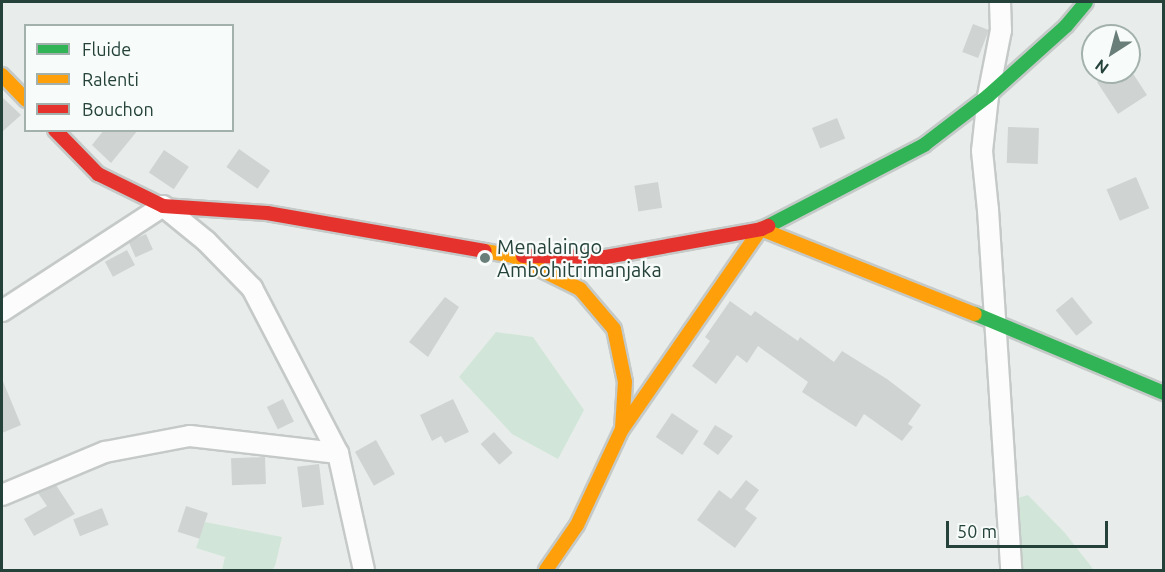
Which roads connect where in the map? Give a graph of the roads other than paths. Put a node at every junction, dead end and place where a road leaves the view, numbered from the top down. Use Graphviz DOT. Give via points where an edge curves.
graph roads {
  1 [pos="1000,2"];
  2 [pos="1086,2"];
  3 [pos="2,75"];
  4 [pos="988,96"];
  5 [pos="24,98"];
  6 [pos="57,132"];
  7 [pos="163,206"];
  8 [pos="761,229"];
  9 [pos="513,256"];
  10 [pos="2,311"];
  11 [pos="994,321"];
  12 [pos="1164,393"];
  13 [pos="621,429"];
  14 [pos="338,453"];
  15 [pos="2,495"];
  16 [pos="364,570"];
  17 [pos="546,570"];
  18 [pos="1011,570"];
  1 -- 4 [label="street" via="1001,30"];
  2 -- 4 [label="street" via="1066,26"];
  3 -- 5 [label="street"];
  4 -- 8 [label="street" via="924,146"];
  4 -- 11 [label="street" via="982,151"];
  6 -- 7 [label="street" via="98,174"];
  7 -- 9 [label="street" via="267,213"];
  7 -- 10 [label="street"];
  7 -- 14 [label="street" via="206,241 252,288"];
  8 -- 9 [label="street" via="606,257"];
  8 -- 11 [label="street"];
  8 -- 13 [label="street"];
  9 -- 13 [label="street" via="580,289 614,329 625,382"];
  11 -- 12 [label="street"];
  11 -- 18 [label="street"];
  13 -- 17 [label="street" via="577,525"];
  14 -- 15 [label="street" via="190,436 105,452"];
  14 -- 16 [label="street"];
}
